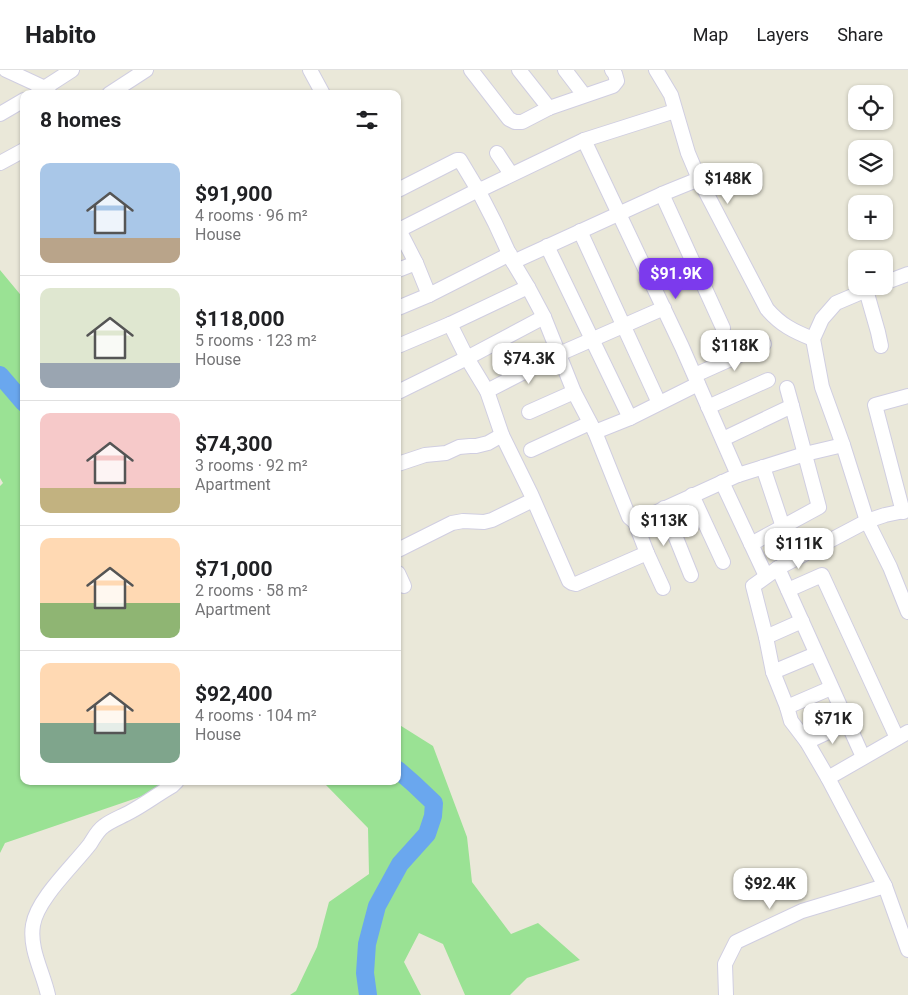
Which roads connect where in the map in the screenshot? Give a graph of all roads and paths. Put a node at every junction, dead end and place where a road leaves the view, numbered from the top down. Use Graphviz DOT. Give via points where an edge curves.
graph roads {
  1 [pos="6,70"];
  2 [pos="72,70"];
  3 [pos="146,70"];
  4 [pos="310,70"];
  5 [pos="471,70"];
  6 [pos="519,70"];
  7 [pos="565,70"];
  8 [pos="612,70"];
  9 [pos="656,70"];
  10 [pos="40,90"];
  11 [pos="46,90"];
  12 [pos="115,90"];
  13 [pos="321,90"];
  14 [pos="584,96"];
  15 [pos="20,102"];
  16 [pos="549,108"];
  17 [pos="1,111"];
  18 [pos="675,111"];
  19 [pos="584,140"];
  20 [pos="20,152"];
  21 [pos="497,153"];
  22 [pos="0,163"];
  23 [pos="511,174"];
  24 [pos="699,179"];
  25 [pos="401,188"];
  26 [pos="478,190"];
  27 [pos="662,194"];
  28 [pos="619,214"];
  29 [pos="401,228"];
  30 [pos="580,231"];
  31 [pos="401,235"];
  32 [pos="547,246"];
  33 [pos="512,258"];
  34 [pos="692,262"];
  35 [pos="416,263"];
  36 [pos="401,269"];
  37 [pos="908,274"];
  38 [pos="893,280"];
  39 [pos="652,282"];
  40 [pos="528,287"];
  41 [pos="429,295"];
  42 [pos="855,295"];
  43 [pos="872,295"];
  44 [pos="401,307"];
  45 [pos="664,308"];
  46 [pos="544,317"];
  47 [pos="450,324"];
  48 [pos="624,325"];
  49 [pos="723,328"];
  50 [pos="813,339"];
  51 [pos="592,340"];
  52 [pos="764,344"];
  53 [pos="401,345"];
  54 [pos="881,346"];
  55 [pos="559,354"];
  56 [pos="467,358"];
  57 [pos="696,379"];
  58 [pos="768,380"];
  59 [pos="787,388"];
  60 [pos="401,391"];
  61 [pos="487,391"];
  62 [pos="574,392"];
  63 [pos="908,396"];
  64 [pos="659,403"];
  65 [pos="792,406"];
  66 [pos="708,407"];
  67 [pos="529,412"];
  68 [pos="630,418"];
  69 [pos="592,428"];
  70 [pos="502,435"];
  71 [pos="723,440"];
  72 [pos="844,445"];
  73 [pos="532,450"];
  74 [pos="805,454"];
  75 [pos="401,463"];
  76 [pos="763,467"];
  77 [pos="738,475"];
  78 [pos="722,482"];
  79 [pos="692,495"];
  80 [pos="533,500"];
  81 [pos="664,508"];
  82 [pos="907,511"];
  83 [pos="868,521"];
  84 [pos="635,522"];
  85 [pos="783,527"];
  86 [pos="751,544"];
  87 [pos="401,548"];
  88 [pos="647,553"];
  89 [pos="723,562"];
  90 [pos="772,572"];
  91 [pos="691,575"];
  92 [pos="401,580"];
  93 [pos="404,586"];
  94 [pos="663,588"];
  95 [pos="788,590"];
  96 [pos="908,612"];
  97 [pos="802,621"];
  98 [pos="766,637"];
  99 [pos="816,654"];
  100 [pos="773,672"];
  101 [pos="831,688"];
  102 [pos="787,707"];
  103 [pos="847,723"];
  104 [pos="902,735"];
  105 [pos="807,742"];
  106 [pos="863,757"];
  107 [pos="828,778"];
  108 [pos="173,785"];
  109 [pos="884,886"];
  110 [pos="908,950"];
  111 [pos="48,995"];
  112 [pos="726,995"];
  1 -- 10 [label="street"];
  2 -- 11 [label="street"];
  3 -- 12 [label="street"];
  4 -- 13 [label="street"];
  5 -- 16 [label="street" via="509,119 515,122 522,122"];
  6 -- 16 [label="street"];
  7 -- 14 [label="street"];
  8 -- 14 [label="street" via="616,80 613,86"];
  9 -- 18 [label="street" via="671,95"];
  14 -- 16 [label="street"];
  15 -- 17 [label="street"];
  18 -- 19 [label="street"];
  18 -- 24 [label="street"];
  19 -- 23 [label="street"];
  19 -- 28 [label="street"];
  20 -- 22 [label="street"];
  21 -- 23 [label="street"];
  23 -- 26 [label="street"];
  24 -- 27 [label="street"];
  24 -- 50 [label="street" via="767,309 794,332"];
  25 -- 26 [label="street" via="460,160"];
  26 -- 29 [label="street"];
  26 -- 33 [label="street"];
  27 -- 28 [label="street"];
  27 -- 34 [label="street"];
  28 -- 30 [label="street"];
  28 -- 39 [label="street"];
  30 -- 32 [label="street"];
  30 -- 48 [label="street"];
  31 -- 35 [label="street"];
  32 -- 33 [label="street"];
  32 -- 51 [label="street"];
  33 -- 40 [label="street"];
  33 -- 41 [label="street"];
  34 -- 39 [label="street"];
  34 -- 49 [label="street"];
  35 -- 36 [label="street"];
  35 -- 41 [label="street"];
  37 -- 38 [label="street"];
  39 -- 45 [label="street"];
  40 -- 46 [label="street"];
  40 -- 47 [label="street"];
  41 -- 44 [label="street"];
  42 -- 50 [label="street" via="836,303 822,319"];
  43 -- 54 [label="street"];
  45 -- 48 [label="street"];
  45 -- 57 [label="street"];
  46 -- 55 [label="street"];
  46 -- 56 [label="street"];
  47 -- 53 [label="street"];
  47 -- 56 [label="street"];
  48 -- 51 [label="street"];
  48 -- 64 [label="street"];
  50 -- 72 [label="street" via="822,387"];
  51 -- 55 [label="street"];
  51 -- 68 [label="street"];
  52 -- 57 [label="street"];
  55 -- 61 [label="street"];
  55 -- 62 [label="street"];
  56 -- 60 [label="street"];
  56 -- 61 [label="street"];
  57 -- 64 [label="street"];
  57 -- 66 [label="street"];
  58 -- 66 [label="street"];
  59 -- 65 [label="street"];
  61 -- 70 [label="street"];
  62 -- 67 [label="street"];
  62 -- 69 [label="street"];
  63 -- 82 [label="street" via="875,405"];
  64 -- 68 [label="street"];
  65 -- 71 [label="street"];
  65 -- 74 [label="street"];
  66 -- 71 [label="street"];
  68 -- 69 [label="street"];
  69 -- 73 [label="street"];
  69 -- 84 [label="street" via="629,517"];
  70 -- 75 [label="street" via="488,443 459,447"];
  70 -- 80 [label="street"];
  71 -- 77 [label="street"];
  72 -- 74 [label="street"];
  72 -- 83 [label="street"];
  74 -- 76 [label="street"];
  74 -- 85 [label="street" via="819,507"];
  76 -- 77 [label="street"];
  76 -- 85 [label="street"];
  77 -- 78 [label="street"];
  78 -- 79 [label="street"];
  78 -- 86 [label="street"];
  79 -- 81 [label="street"];
  79 -- 89 [label="street"];
  80 -- 87 [label="street" via="492,520 452,523"];
  80 -- 88 [label="street" via="568,581 572,583"];
  81 -- 84 [label="street"];
  81 -- 91 [label="street"];
  82 -- 83 [label="street"];
  83 -- 90 [label="street"];
  83 -- 96 [label="street"];
  84 -- 88 [label="street"];
  85 -- 86 [label="street"];
  86 -- 90 [label="street"];
  88 -- 94 [label="street"];
  90 -- 95 [label="street"];
  90 -- 98 [label="street" via="753,586"];
  92 -- 93 [label="street"];
  95 -- 97 [label="street"];
  95 -- 104 [label="street" via="822,575"];
  97 -- 98 [label="street"];
  97 -- 99 [label="street"];
  98 -- 100 [label="street"];
  99 -- 100 [label="street"];
  99 -- 101 [label="street"];
  100 -- 102 [label="street"];
  101 -- 102 [label="street"];
  101 -- 103 [label="street"];
  102 -- 105 [label="street" via="791,720"];
  103 -- 105 [label="street"];
  103 -- 106 [label="street"];
  104 -- 106 [label="street"];
  105 -- 107 [label="street"];
  106 -- 107 [label="street"];
  107 -- 109 [label="street"];
  108 -- 111 [label="street" via="102,828 38,910 33,924 35,952"];
  109 -- 110 [label="street"];
  109 -- 112 [label="street" via="802,911 736,942 725,964"];
}
